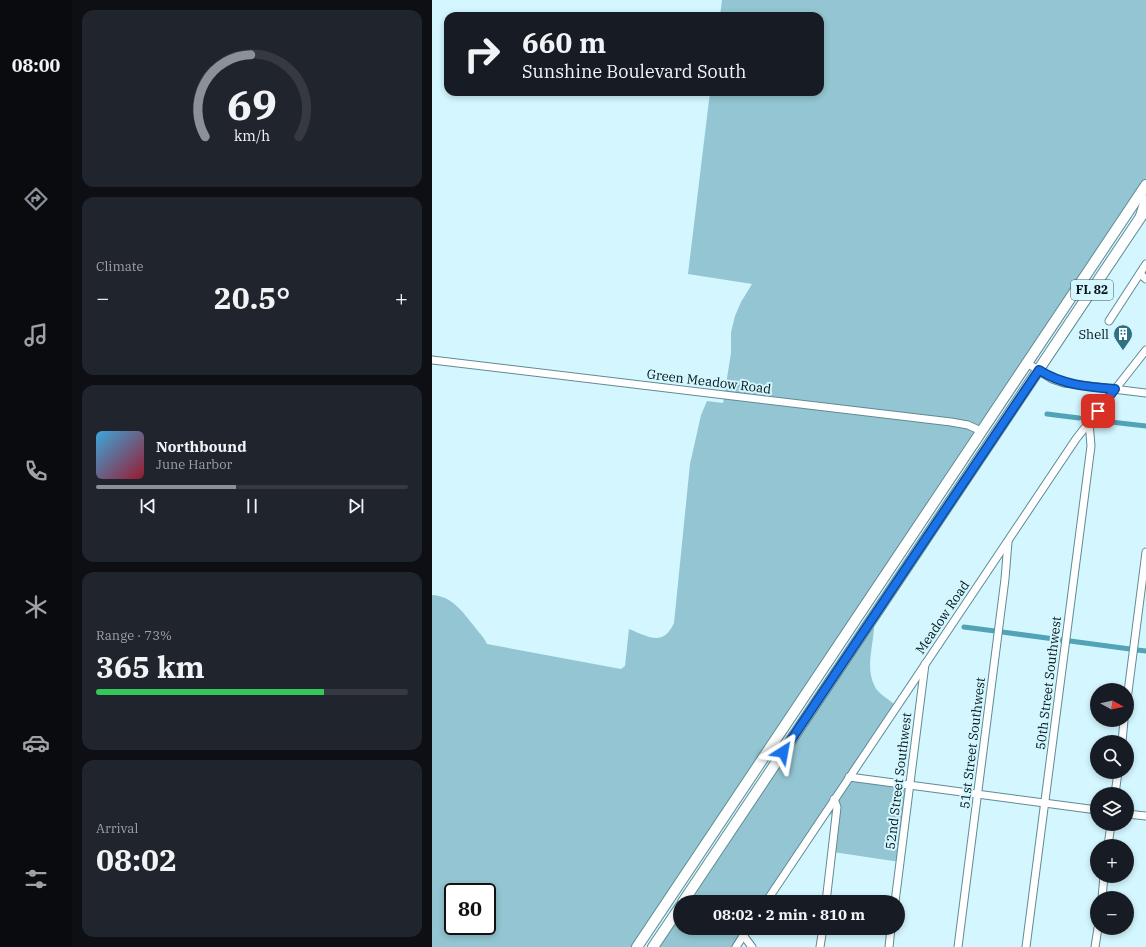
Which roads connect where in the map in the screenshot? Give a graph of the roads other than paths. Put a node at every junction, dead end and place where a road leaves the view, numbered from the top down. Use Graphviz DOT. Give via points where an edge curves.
graph roads {
  1 [pos="1146,184"];
  2 [pos="1146,200"];
  3 [pos="1143,214"];
  4 [pos="1146,264"];
  5 [pos="1140,274"];
  6 [pos="1146,279"];
  7 [pos="1109,321"];
  8 [pos="1146,350"];
  9 [pos="432,360"];
  10 [pos="1027,363"];
  11 [pos="1039,370"];
  12 [pos="1115,389"];
  13 [pos="1146,393"];
  14 [pos="1089,422"];
  15 [pos="981,431"];
  16 [pos="1008,541"];
  17 [pos="1146,552"];
  18 [pos="926,663"];
  19 [pos="1129,683"];
  20 [pos="849,777"];
  21 [pos="910,786"];
  22 [pos="978,794"];
  23 [pos="834,800"];
  24 [pos="1045,803"];
  25 [pos="1090,809"];
  26 [pos="1134,815"];
  27 [pos="1146,816"];
  28 [pos="688,895"];
  29 [pos="771,895"];
  30 [pos="827,895"];
  31 [pos="896,895"];
  32 [pos="665,905"];
  33 [pos="673,908"];
  34 [pos="673,917"];
  35 [pos="744,935"];
  36 [pos="822,935"];
  37 [pos="890,935"];
  38 [pos="1097,935"];
  39 [pos="753,946"];
  40 [pos="637,947"];
  41 [pos="653,947"];
  42 [pos="736,947"];
  43 [pos="820,947"];
  44 [pos="889,947"];
  45 [pos="958,947"];
  46 [pos="1026,947"];
  47 [pos="1095,947"];
  1 -- 10 [label="highway, FL 82"];
  2 -- 3 [label="highway"];
  3 -- 11 [label="highway, FL 82"];
  4 -- 5 [label="street"];
  5 -- 6 [label="street"];
  5 -- 7 [label="street"];
  8 -- 12 [label="street, Meadow Road"];
  9 -- 15 [label="street, Green Meadow Road" via="951,422 968,425"];
  10 -- 11 [label="street"];
  10 -- 15 [label="highway, FL 82"];
  11 -- 12 [label="street" via="1064,383"];
  11 -- 28 [label="highway, FL 82"];
  12 -- 13 [label="street"];
  12 -- 14 [label="street, Meadow Road"];
  14 -- 16 [label="street, Meadow Road"];
  14 -- 24 [label="street, 50th Street Southwest" via="1091,446"];
  15 -- 32 [label="highway, FL 82"];
  16 -- 18 [label="street, Meadow Road"];
  16 -- 22 [label="street, 51st Street Southwest"];
  17 -- 19 [label="street"];
  18 -- 20 [label="street, Meadow Road"];
  18 -- 21 [label="street, 52nd Street Southwest"];
  20 -- 21 [label="street"];
  20 -- 23 [label="street, Meadow Road"];
  21 -- 22 [label="street"];
  21 -- 31 [label="street, 52nd Street Southwest"];
  22 -- 24 [label="street"];
  22 -- 45 [label="street, 51st Street Southwest"];
  23 -- 29 [label="street, Meadow Road"];
  23 -- 30 [label="street" via="838,807"];
  24 -- 25 [label="street"];
  24 -- 46 [label="street, 50th Street Southwest"];
  26 -- 27 [label="street"];
  32 -- 33 [label="highway"];
  32 -- 40 [label="highway, FL 82"];
  34 -- 41 [label="highway"];
  35 -- 39 [label="street"];
  35 -- 42 [label="street"];
  36 -- 43 [label="street"];
  37 -- 44 [label="street"];
  38 -- 47 [label="street"];
}
